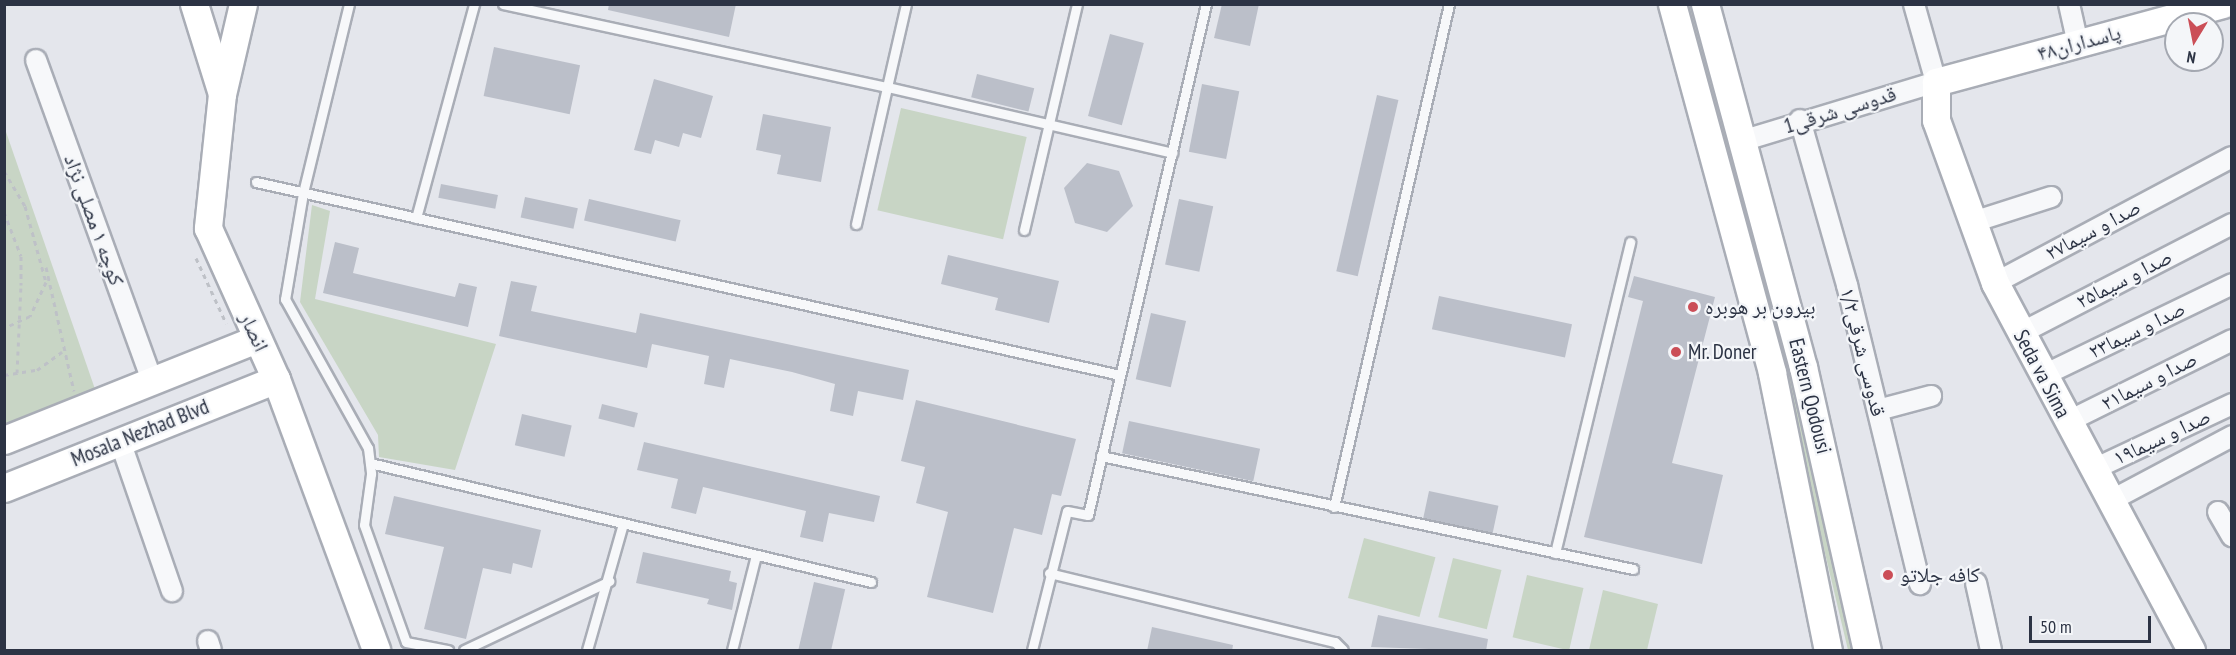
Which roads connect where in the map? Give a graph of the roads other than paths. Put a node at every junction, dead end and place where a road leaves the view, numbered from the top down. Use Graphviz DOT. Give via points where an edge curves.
graph roads {
  1 [pos="194,4"];
  2 [pos="243,4"];
  3 [pos="349,4"];
  4 [pos="474,4"];
  5 [pos="503,4"];
  6 [pos="906,4"];
  7 [pos="1077,4"];
  8 [pos="1206,4"];
  9 [pos="1449,4"];
  10 [pos="1672,4"];
  11 [pos="1705,4"];
  12 [pos="1914,4"];
  13 [pos="2069,4"];
  14 [pos="2223,4"];
  15 [pos="2078,44"];
  16 [pos="36,60"];
  17 [pos="1936,82"];
  18 [pos="887,87"];
  19 [pos="222,94"];
  20 [pos="1800,120"];
  21 [pos="1049,125"];
  22 [pos="1745,140"];
  23 [pos="1172,153"];
  24 [pos="2232,157"];
  25 [pos="256,182"];
  26 [pos="303,192"];
  27 [pos="2051,196"];
  28 [pos="416,219"];
  29 [pos="1973,222"];
  30 [pos="856,224"];
  31 [pos="2231,225"];
  32 [pos="1024,230"];
  33 [pos="1630,242"];
  34 [pos="1995,283"];
  35 [pos="2232,284"];
  36 [pos="2019,334"];
  37 [pos="257,339"];
  38 [pos="2232,339"];
  39 [pos="1120,375"];
  40 [pos="2042,376"];
  41 [pos="276,379"];
  42 [pos="152,380"];
  43 [pos="1931,396"];
  44 [pos="2232,404"];
  45 [pos="1878,410"];
  46 [pos="2067,422"];
  47 [pos="2232,436"];
  48 [pos="4,440"];
  49 [pos="120,441"];
  50 [pos="1101,456"];
  51 [pos="370,463"];
  52 [pos="2092,470"];
  53 [pos="4,488"];
  54 [pos="2110,501"];
  55 [pos="1334,507"];
  56 [pos="2218,512"];
  57 [pos="623,524"];
  58 [pos="2232,536"];
  59 [pos="1555,553"];
  60 [pos="756,555"];
  61 [pos="1633,569"];
  62 [pos="1050,573"];
  63 [pos="609,581"];
  64 [pos="871,582"];
  65 [pos="1976,583"];
  66 [pos="1920,584"];
  67 [pos="172,591"];
  68 [pos="376,651"];
  69 [pos="448,651"];
  70 [pos="464,651"];
  71 [pos="587,651"];
  72 [pos="732,651"];
  73 [pos="1032,651"];
  74 [pos="1343,651"];
  75 [pos="1828,651"];
  76 [pos="1867,651"];
  77 [pos="1991,651"];
  78 [pos="2191,651"];
  1 -- 19 [label="main road"];
  2 -- 19 [label="main road, انصار"];
  3 -- 26 [label="lane"];
  4 -- 28 [label="lane"];
  5 -- 18 [label="lane"];
  6 -- 18 [label="lane"];
  7 -- 21 [label="lane"];
  8 -- 23 [label="lane"];
  9 -- 55 [label="lane"];
  10 -- 75 [label="main road, Eastern Qodousi" via="1772,373"];
  11 -- 22 [label="main road, Eastern Qodousi"];
  12 -- 17 [label="street"];
  13 -- 15 [label="street"];
  14 -- 15 [label="main road, پاسداران۴۸"];
  15 -- 17 [label="main road, پاسداران۴۸"];
  16 -- 42 [label="street, کوچه ۱ مصلی نژاد"];
  17 -- 20 [label="street, 1قدوسی شرقی"];
  17 -- 29 [label="main road, Seda va Sima" via="1936,120"];
  18 -- 21 [label="lane"];
  18 -- 30 [label="lane"];
  19 -- 37 [label="main road, انصار" via="208,228"];
  20 -- 22 [label="street, 1قدوسی شرقی"];
  20 -- 45 [label="street, قدوسی شرقی۱/۲"];
  21 -- 23 [label="lane"];
  21 -- 32 [label="lane"];
  22 -- 76 [label="main road, Eastern Qodousi" via="1850,558"];
  23 -- 39 [label="lane"];
  24 -- 34 [label="street, صدا و سیما۲۷"];
  25 -- 26 [label="lane"];
  26 -- 28 [label="lane"];
  26 -- 51 [label="lane" via="285,299 368,448"];
  27 -- 29 [label="street"];
  28 -- 39 [label="lane"];
  29 -- 34 [label="main road, Seda va Sima"];
  31 -- 36 [label="street, صدا و سیما۲۵"];
  33 -- 59 [label="lane"];
  34 -- 36 [label="main road, Seda va Sima"];
  35 -- 40 [label="street, صدا و سیما۲۳"];
  36 -- 40 [label="main road, Seda va Sima"];
  37 -- 41 [label="main road, انصار"];
  37 -- 42 [label="main road"];
  38 -- 46 [label="street, صدا و سیما۲۱"];
  39 -- 50 [label="lane"];
  40 -- 46 [label="main road, Seda va Sima"];
  41 -- 49 [label="main road, Mosala Nezhad Blvd"];
  41 -- 68 [label="main road, انصار"];
  42 -- 48 [label="main road"];
  43 -- 45 [label="street"];
  44 -- 52 [label="street, صدا و سیما۱۹"];
  45 -- 66 [label="street, قدوسی شرقی۱/۲"];
  46 -- 52 [label="main road, Seda va Sima"];
  47 -- 54 [label="street"];
  49 -- 53 [label="main road, Mosala Nezhad Blvd"];
  49 -- 67 [label="street"];
  50 -- 55 [label="lane"];
  50 -- 62 [label="lane" via="1088,515 1067,511"];
  51 -- 57 [label="lane"];
  51 -- 69 [label="lane" via="364,525 406,642"];
  52 -- 54 [label="main road, Seda va Sima"];
  54 -- 78 [label="main road, Seda va Sima"];
  55 -- 59 [label="lane"];
  56 -- 58 [label="street"];
  57 -- 60 [label="lane"];
  57 -- 63 [label="lane"];
  59 -- 61 [label="lane"];
  60 -- 64 [label="lane"];
  60 -- 72 [label="lane"];
  62 -- 73 [label="lane"];
  62 -- 74 [label="lane" via="1335,642"];
  63 -- 70 [label="lane"];
  63 -- 71 [label="lane"];
  65 -- 77 [label="street"];
}
